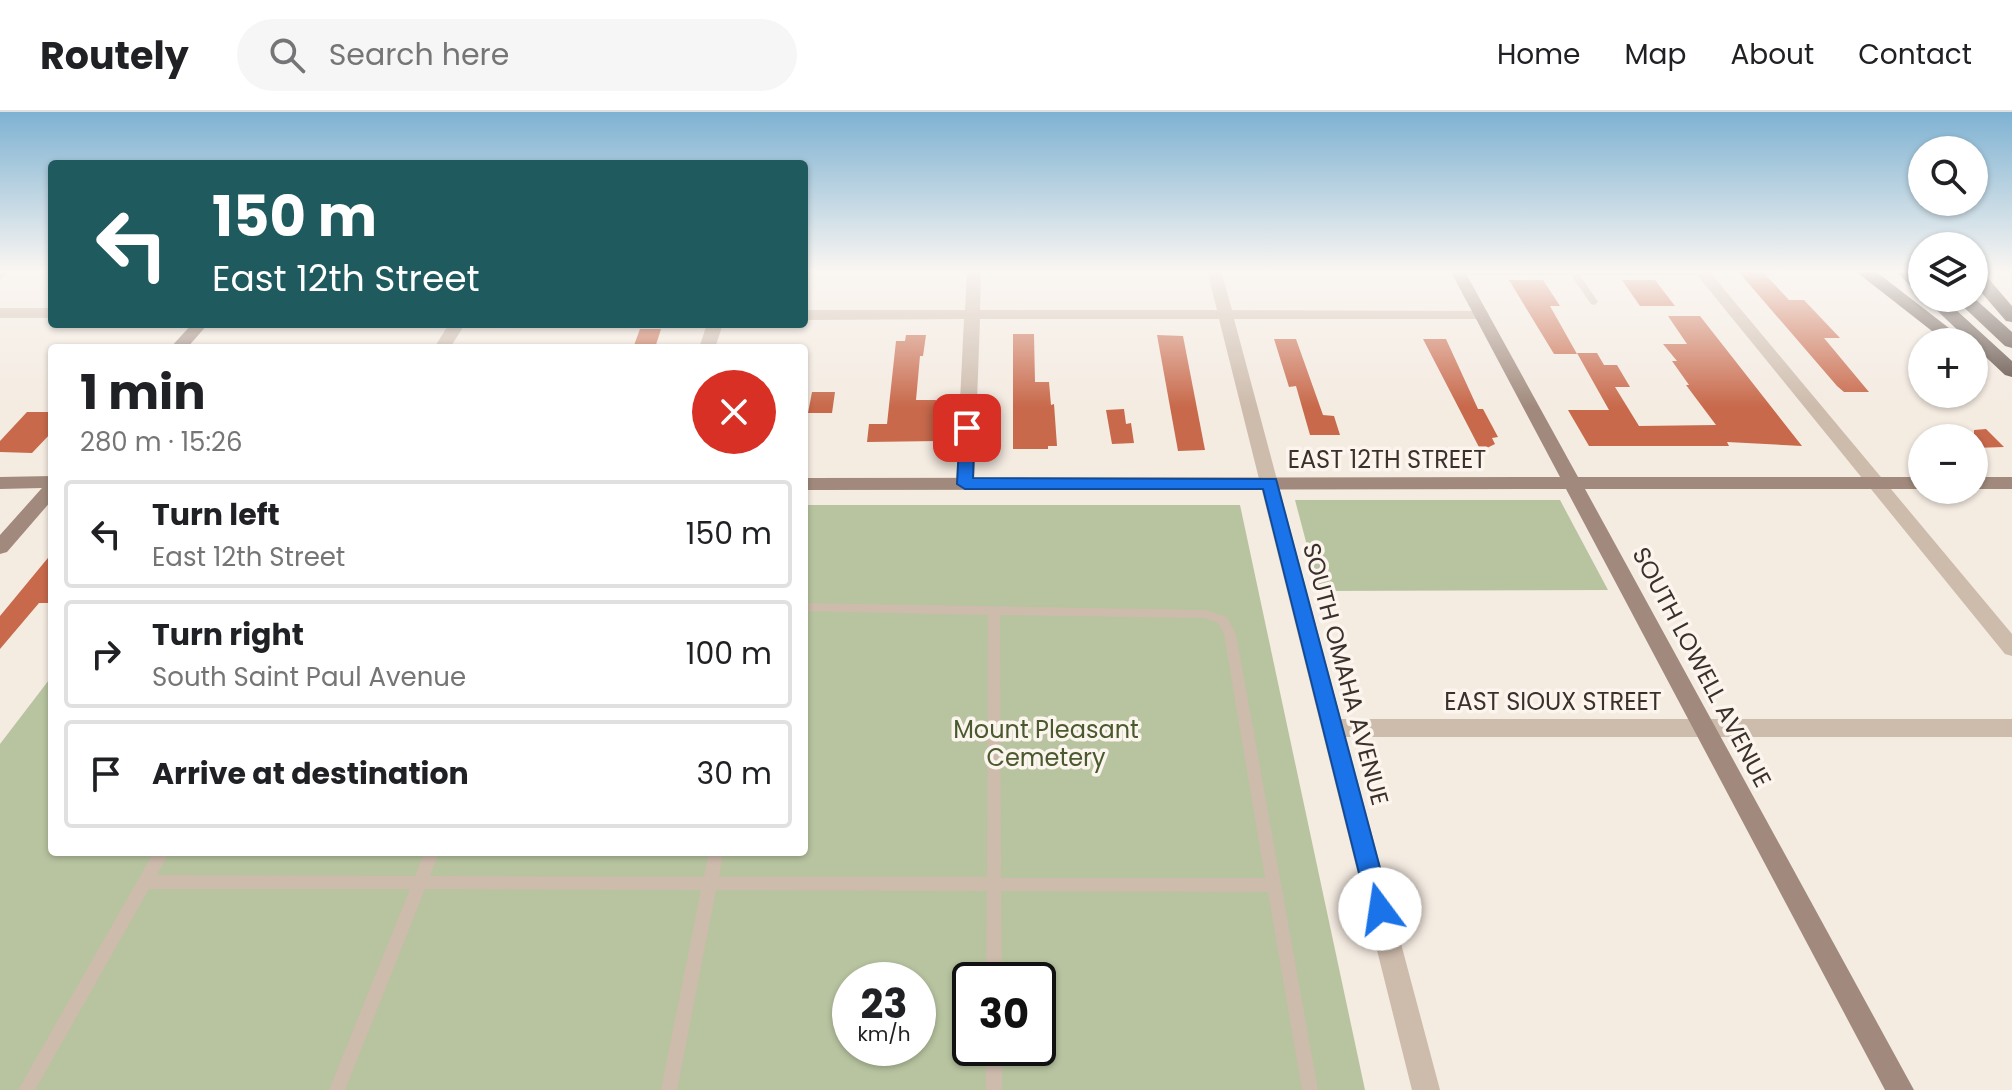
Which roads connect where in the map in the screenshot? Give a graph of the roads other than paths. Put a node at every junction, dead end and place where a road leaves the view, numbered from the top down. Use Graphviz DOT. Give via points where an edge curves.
graph roads {
  1 [pos="972,315"];
  2 [pos="1225,316"];
  3 [pos="1482,316"];
  4 [pos="1737,316"];
  5 [pos="1923,316"];
  6 [pos="1952,316"];
  7 [pos="1983,316"];
  8 [pos="196,328"];
  9 [pos="1939,328"];
  10 [pos="2012,342"];
  11 [pos="182,344"];
  12 [pos="1988,365"];
  13 [pos="2012,371"];
  14 [pos="2012,384"];
  15 [pos="1572,482"];
  16 [pos="0,483"];
  17 [pos="1270,483"];
  18 [pos="1875,483"];
  19 [pos="1908,483"];
  20 [pos="1988,483"];
  21 [pos="2012,483"];
  22 [pos="808,484"];
  23 [pos="965,484"];
  24 [pos="48,485"];
  25 [pos="48,490"];
  26 [pos="0,547"];
  27 [pos="808,607"];
  28 [pos="994,610"];
  29 [pos="2012,648"];
  30 [pos="1705,727"];
  31 [pos="1333,728"];
  32 [pos="2012,728"];
  33 [pos="160,856"];
  34 [pos="430,856"];
  35 [pos="715,856"];
  36 [pos="144,882"];
  37 [pos="420,883"];
  38 [pos="710,884"];
  39 [pos="993,885"];
  40 [pos="1274,885"];
  41 [pos="994,962"];
  42 [pos="994,1066"];
  43 [pos="26,1090"];
  44 [pos="337,1090"];
  45 [pos="669,1090"];
  46 [pos="994,1090"];
  47 [pos="1310,1090"];
  48 [pos="1426,1090"];
  49 [pos="1900,1090"];
  1 -- 23 [label="street"];
  2 -- 17 [label="street, SOUTH OMAHA AVENUE"];
  3 -- 15 [label="street, SOUTH LOWELL AVENUE"];
  4 -- 18 [label="street"];
  5 -- 9 [label="highway"];
  6 -- 13 [label="highway"];
  7 -- 10 [label="highway"];
  8 -- 11 [label="street"];
  12 -- 14 [label="highway"];
  15 -- 17 [label="street, EAST 12TH STREET"];
  15 -- 18 [label="street, EAST 12TH STREET"];
  15 -- 30 [label="street, SOUTH LOWELL AVENUE"];
  16 -- 24 [label="street"];
  17 -- 23 [label="street, EAST 12TH STREET"];
  17 -- 31 [label="street, SOUTH OMAHA AVENUE"];
  18 -- 19 [label="street, EAST 12TH STREET"];
  18 -- 29 [label="street"];
  20 -- 21 [label="street"];
  22 -- 23 [label="street, EAST 12TH STREET"];
  25 -- 26 [label="street"];
  27 -- 28 [label="lane"];
  28 -- 39 [label="lane"];
  28 -- 40 [label="lane" via="1205,614 1223,620 1230,634"];
  30 -- 31 [label="street, EAST SIOUX STREET"];
  30 -- 32 [label="street, EAST SIOUX STREET"];
  30 -- 49 [label="street, SOUTH LOWELL AVENUE"];
  31 -- 48 [label="street, SOUTH OMAHA AVENUE"];
  33 -- 36 [label="lane"];
  34 -- 37 [label="lane"];
  35 -- 38 [label="lane"];
  36 -- 37 [label="lane"];
  36 -- 43 [label="lane"];
  37 -- 38 [label="lane"];
  37 -- 44 [label="lane"];
  38 -- 39 [label="lane"];
  38 -- 45 [label="lane"];
  39 -- 40 [label="lane"];
  39 -- 41 [label="lane"];
  40 -- 47 [label="lane"];
  42 -- 46 [label="lane"];
}
